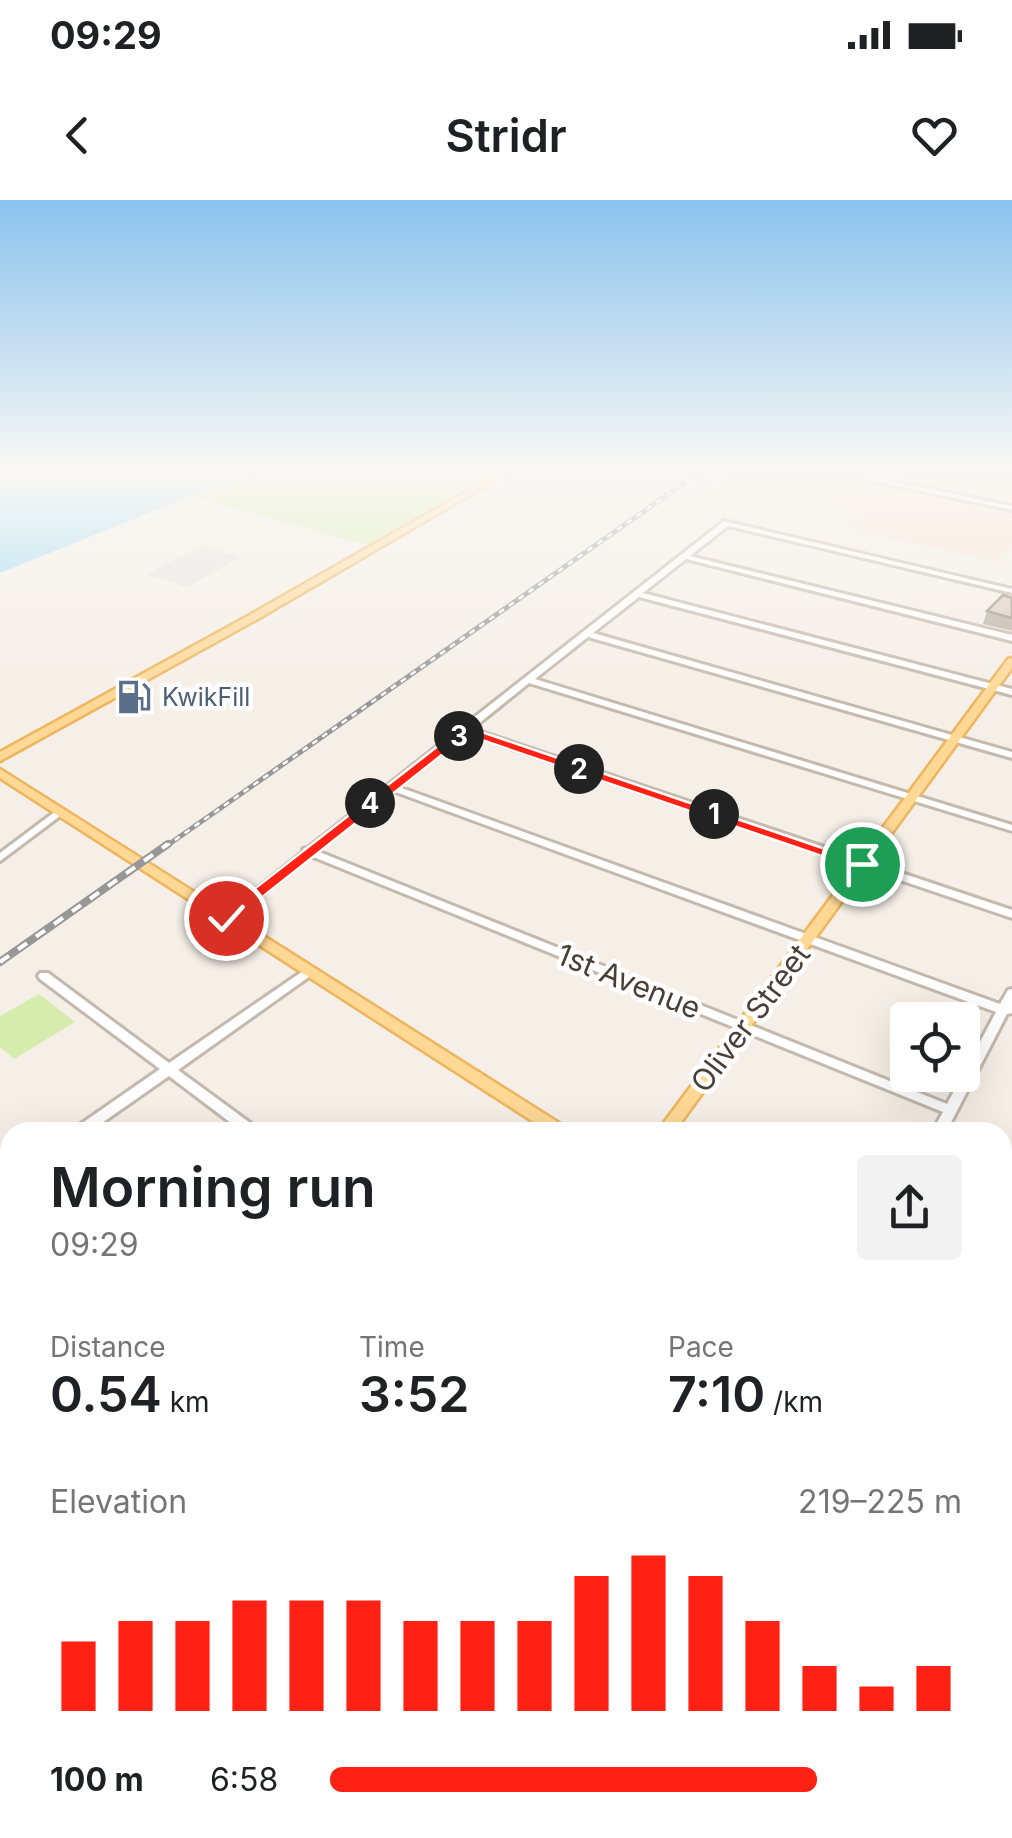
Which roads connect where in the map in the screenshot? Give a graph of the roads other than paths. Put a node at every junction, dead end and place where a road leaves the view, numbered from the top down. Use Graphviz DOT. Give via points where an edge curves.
graph roads {
  1 [pos="369,550"];
  2 [pos="693,550"];
  3 [pos="844,550"];
  4 [pos="685,557"];
  5 [pos="1012,590"];
  6 [pos="638,594"];
  7 [pos="588,634"];
  8 [pos="1012,638"];
  9 [pos="1012,661"];
  10 [pos="528,680"];
  11 [pos="992,687"];
  12 [pos="1012,692"];
  13 [pos="466,730"];
  14 [pos="956,739"];
  15 [pos="1012,755"];
  16 [pos="0,757"];
  17 [pos="0,773"];
  18 [pos="390,787"];
  19 [pos="912,798"];
  20 [pos="60,811"];
  21 [pos="1012,828"];
  22 [pos="307,852"];
  23 [pos="0,858"];
  24 [pos="862,864"];
  25 [pos="1012,914"];
  26 [pos="226,918"];
  27 [pos="808,940"];
  28 [pos="309,971"];
  29 [pos="44,976"];
  30 [pos="1012,994"];
  31 [pos="1008,1009"];
  32 [pos="744,1027"];
  33 [pos="168,1070"];
  34 [pos="950,1110"];
  35 [pos="94,1122"];
  36 [pos="238,1122"];
  37 [pos="545,1122"];
  38 [pos="673,1122"];
  39 [pos="944,1122"];
  1 -- 16 [label="main road"];
  2 -- 4 [label="street"];
  3 -- 5 [label="street"];
  4 -- 6 [label="street"];
  4 -- 8 [label="street"];
  6 -- 7 [label="street"];
  6 -- 11 [label="street"];
  7 -- 10 [label="street"];
  7 -- 14 [label="street"];
  9 -- 11 [label="main road, Oliver Street"];
  10 -- 13 [label="street"];
  10 -- 19 [label="street"];
  11 -- 12 [label="street"];
  11 -- 14 [label="main road, Oliver Street"];
  13 -- 18 [label="street"];
  13 -- 24 [label="street"];
  14 -- 15 [label="street"];
  14 -- 19 [label="main road, Oliver Street"];
  17 -- 20 [label="main road"];
  18 -- 22 [label="street"];
  18 -- 27 [label="street"];
  19 -- 21 [label="street"];
  19 -- 24 [label="main road, Oliver Street"];
  20 -- 23 [label="street"];
  20 -- 26 [label="main road"];
  22 -- 26 [label="street"];
  22 -- 32 [label="street, 1st Avenue"];
  24 -- 25 [label="street"];
  24 -- 27 [label="main road, Oliver Street"];
  26 -- 28 [label="main road"];
  27 -- 31 [label="street"];
  27 -- 32 [label="main road, Oliver Street"];
  28 -- 33 [label="street"];
  28 -- 37 [label="main road"];
  29 -- 33 [label="street"];
  30 -- 31 [label="street"];
  31 -- 34 [label="street"];
  32 -- 34 [label="street, 1st Avenue"];
  32 -- 38 [label="main road, Oliver Street"];
  33 -- 35 [label="street"];
  33 -- 36 [label="street"];
  34 -- 39 [label="street"];
}
